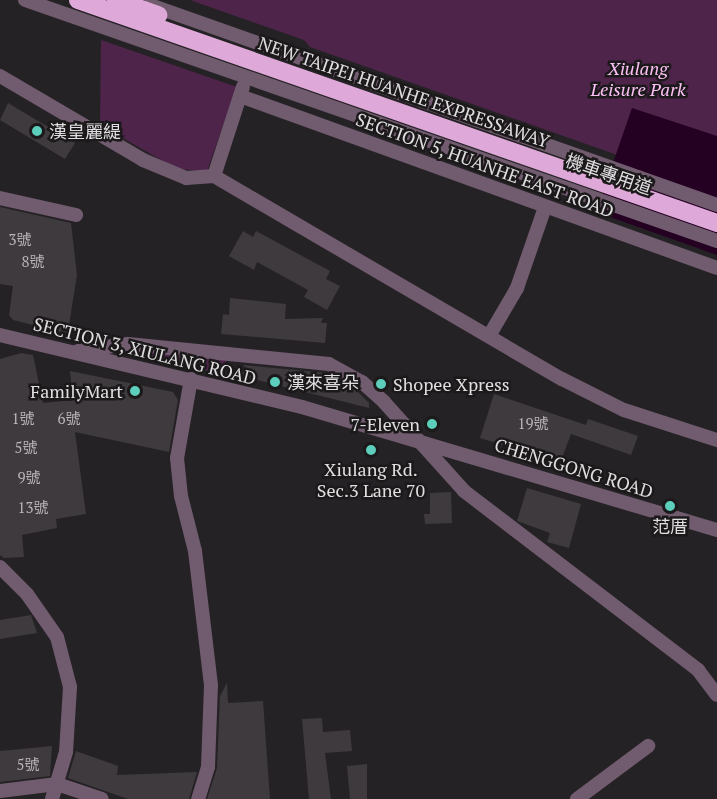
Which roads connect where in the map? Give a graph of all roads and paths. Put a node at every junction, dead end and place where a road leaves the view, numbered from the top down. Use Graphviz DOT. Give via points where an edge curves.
graph roads {
  1 [pos="25,0"];
  2 [pos="46,0"];
  3 [pos="78,0"];
  4 [pos="117,0"];
  5 [pos="135,0"];
  6 [pos="161,0"];
  7 [pos="253,53"];
  8 [pos="0,76"];
  9 [pos="240,96"];
  10 [pos="214,176"];
  11 [pos="717,196"];
  12 [pos="0,198"];
  13 [pos="717,205"];
  14 [pos="544,207"];
  15 [pos="717,211"];
  16 [pos="76,215"];
  17 [pos="717,223"];
  18 [pos="717,230"];
  19 [pos="717,241"];
  20 [pos="717,268"];
  21 [pos="0,335"];
  22 [pos="489,336"];
  23 [pos="78,351"];
  24 [pos="191,379"];
  25 [pos="717,440"];
  26 [pos="420,441"];
  27 [pos="717,530"];
  28 [pos="0,567"];
  29 [pos="717,695"];
  30 [pos="648,746"];
  31 [pos="57,784"];
  32 [pos="0,791"];
  33 [pos="579,797"];
  34 [pos="52,799"];
  35 [pos="102,799"];
  36 [pos="198,799"];
  1 -- 7 [label="street"];
  2 -- 7 [label="street, 機車專用道"];
  3 -- 7 [label="highway, NEW TAIPEI HUANHE EXPRESSAWAY"];
  4 -- 7 [label="highway, NEW TAIPEI HUANHE EXPRESSAWAY"];
  5 -- 7 [label="street, 機車專用道"];
  6 -- 7 [label="street"];
  7 -- 9 [label="street"];
  7 -- 11 [label="street"];
  7 -- 13 [label="street, 機車專用道"];
  7 -- 15 [label="highway, NEW TAIPEI HUANHE EXPRESSAWAY"];
  7 -- 17 [label="highway, NEW TAIPEI HUANHE EXPRESSAWAY"];
  7 -- 18 [label="street, 機車專用道"];
  7 -- 19 [label="street, SECTION 5, HUANHE EAST ROAD"];
  8 -- 10 [label="street" via="143,160 186,178"];
  9 -- 10 [label="street"];
  9 -- 14 [label="street, SECTION 5, HUANHE EAST ROAD"];
  10 -- 22 [label="street"];
  12 -- 16 [label="street"];
  14 -- 20 [label="street, SECTION 5, HUANHE EAST ROAD"];
  14 -- 22 [label="street" via="517,288"];
  21 -- 23 [label="street, SECTION 3, XIULANG ROAD"];
  22 -- 25 [label="street" via="624,410"];
  23 -- 24 [label="street, SECTION 3, XIULANG ROAD"];
  23 -- 26 [label="street" via="128,344 329,364 362,382"];
  24 -- 26 [label="street, SECTION 3, XIULANG ROAD"];
  24 -- 36 [label="street" via="177,458 181,496 195,551 211,685 208,767"];
  26 -- 27 [label="street, CHENGGONG ROAD"];
  26 -- 29 [label="street" via="464,491 698,670"];
  28 -- 31 [label="street" via="20,586 57,637 70,687 66,752"];
  30 -- 33 [label="street"];
  31 -- 32 [label="street"];
  31 -- 34 [label="street"];
  31 -- 35 [label="street"];
}
